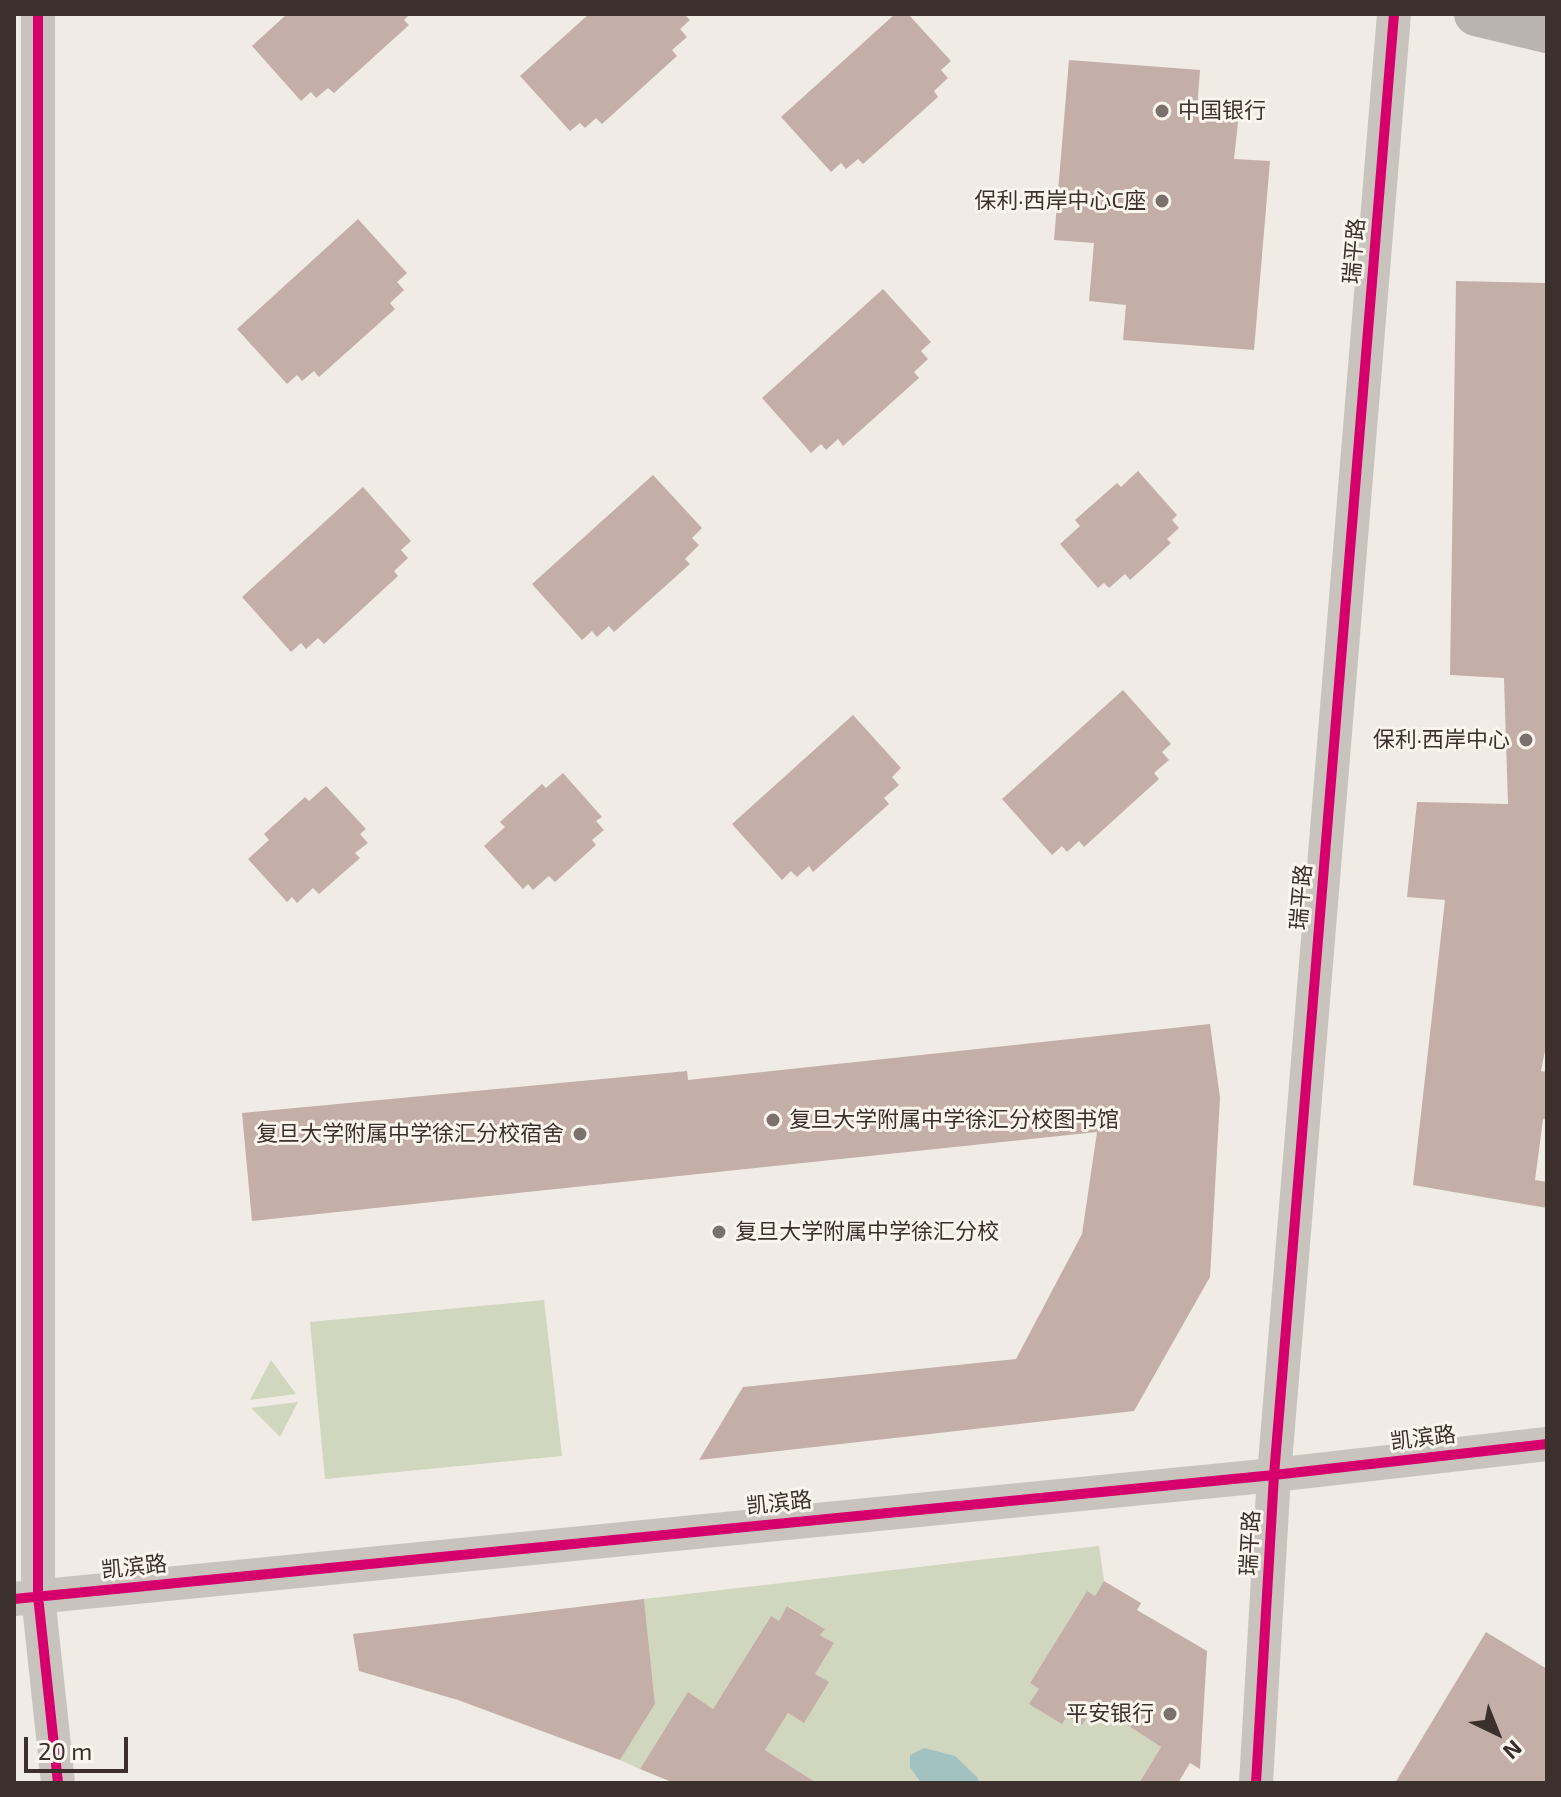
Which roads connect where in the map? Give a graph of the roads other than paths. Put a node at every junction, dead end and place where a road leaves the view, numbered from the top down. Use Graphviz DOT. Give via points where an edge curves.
graph roads {
  1 [pos="38,14"];
  2 [pos="1394,14"];
  3 [pos="1476,14"];
  4 [pos="1547,31"];
  5 [pos="1547,1444"];
  6 [pos="1274,1475"];
  7 [pos="26,1598"];
  8 [pos="58,1783"];
  9 [pos="1256,1783"];
  1 -- 7 [label="street"];
  2 -- 6 [label="street, 瑞平路"];
  3 -- 4 [label="main road"];
  5 -- 6 [label="street, 凯滨路"];
  6 -- 7 [label="street, 凯滨路"];
  6 -- 9 [label="street, 瑞平路"];
  7 -- 8 [label="street"];
}
